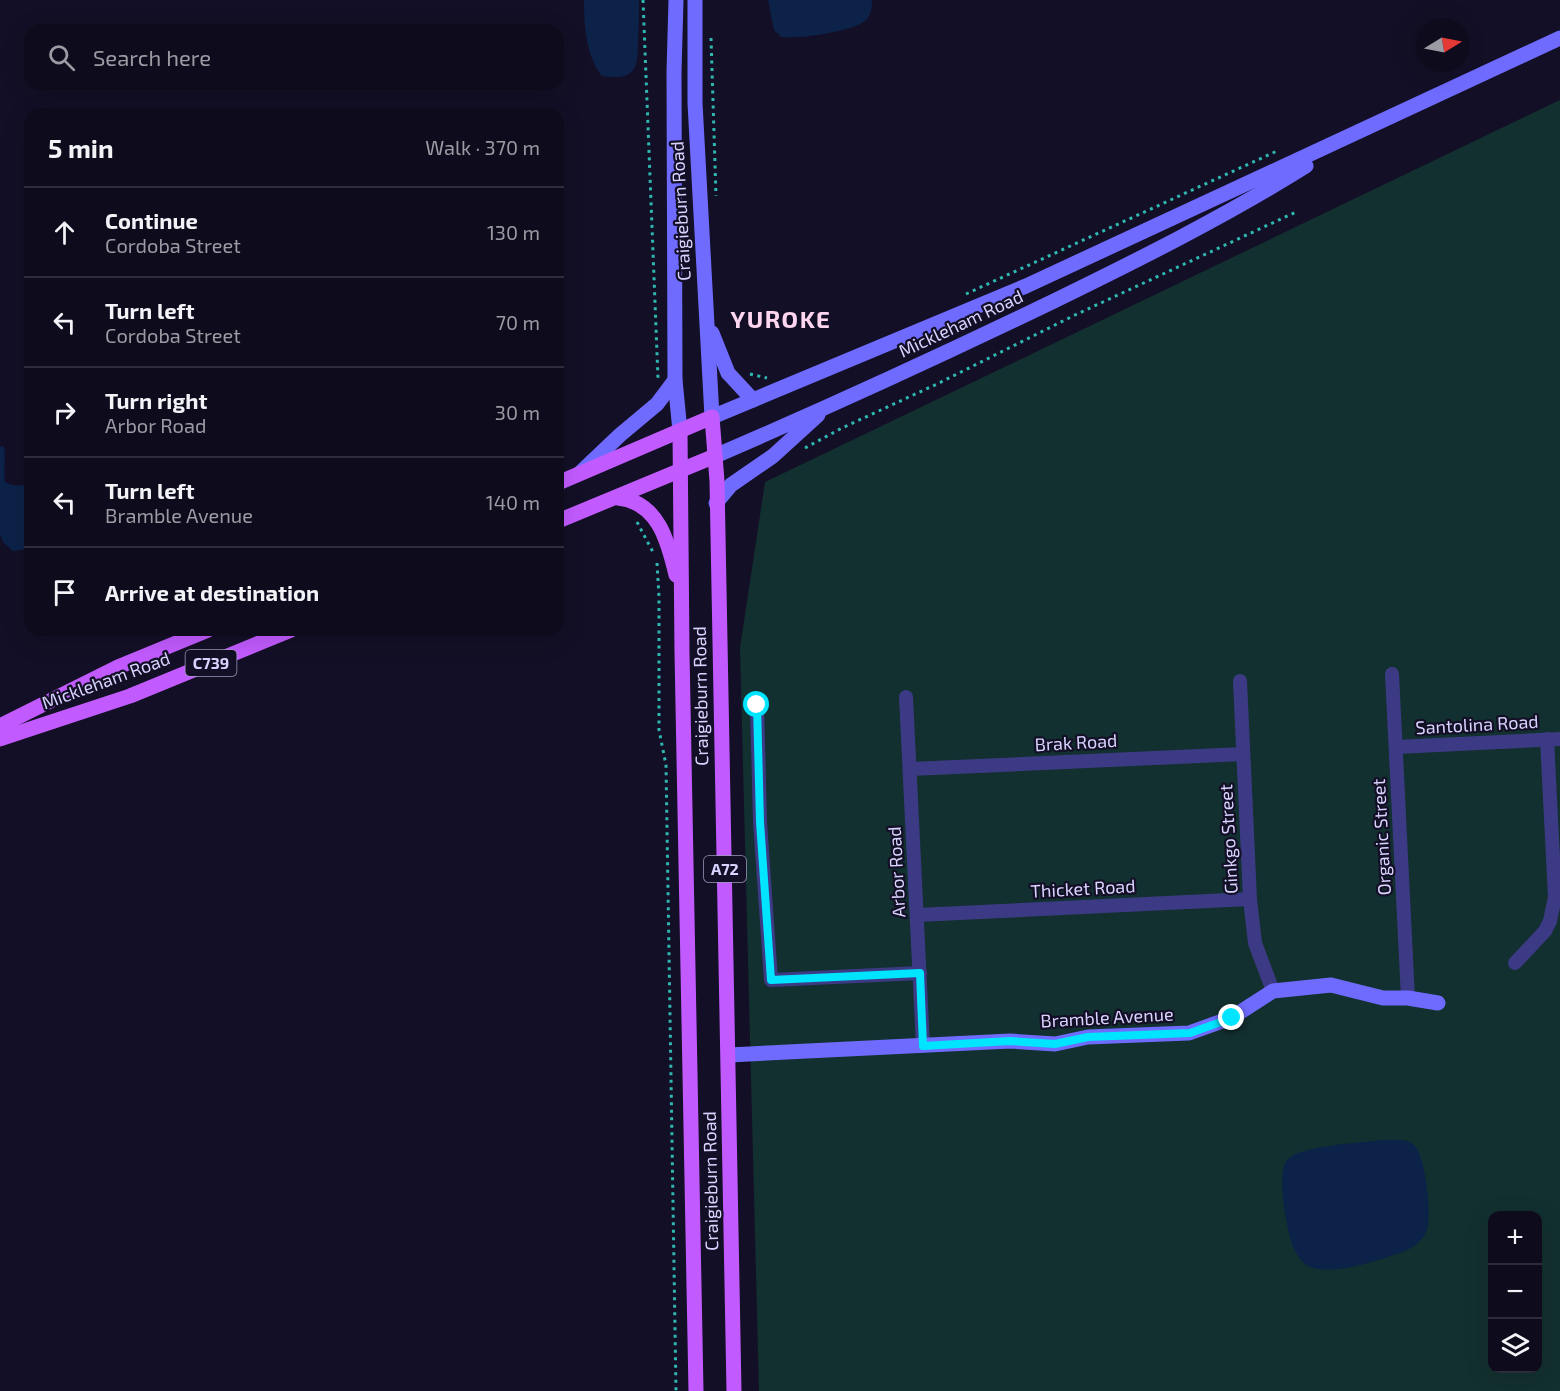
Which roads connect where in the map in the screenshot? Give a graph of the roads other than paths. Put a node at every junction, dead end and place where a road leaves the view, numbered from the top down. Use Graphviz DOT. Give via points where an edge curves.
graph roads {
  1 [pos="676,0"];
  2 [pos="695,0"];
  3 [pos="1560,38"];
  4 [pos="1365,130"];
  5 [pos="706,316"];
  6 [pos="675,380"];
  7 [pos="753,400"];
  8 [pos="827,407"];
  9 [pos="712,417"];
  10 [pos="680,431"];
  11 [pos="715,456"];
  12 [pos="681,471"];
  13 [pos="578,475"];
  14 [pos="564,481"];
  15 [pos="617,498"];
  16 [pos="716,502"];
  17 [pos="564,519"];
  18 [pos="682,598"];
  19 [pos="193,636"];
  20 [pos="276,636"];
  21 [pos="1392,674"];
  22 [pos="1240,681"];
  23 [pos="906,697"];
  24 [pos="757,705"];
  25 [pos="0,726"];
  26 [pos="0,739"];
  27 [pos="1554,739"];
  28 [pos="1396,747"];
  29 [pos="1243,754"];
  30 [pos="910,769"];
  31 [pos="1250,899"];
  32 [pos="917,915"];
  33 [pos="1515,963"];
  34 [pos="920,973"];
  35 [pos="1273,992"];
  36 [pos="1408,998"];
  37 [pos="1438,1003"];
  38 [pos="923,1046"];
  39 [pos="729,1055"];
  40 [pos="696,1391"];
  41 [pos="734,1391"];
  1 -- 6 [label="street, Craigieburn Road"];
  2 -- 5 [label="street, Craigieburn Road" via="695,103"];
  3 -- 4 [label="street, Mickleham Road"];
  4 -- 7 [label="street, Mickleham Road" via="1026,286"];
  4 -- 8 [label="street, Mickleham Road" via="1246,203 1153,253"];
  5 -- 7 [label="street" via="728,373"];
  5 -- 9 [label="street, Craigieburn Road"];
  6 -- 10 [label="street, Craigieburn Road"];
  6 -- 13 [label="street" via="657,404"];
  7 -- 9 [label="street, Mickleham Road"];
  8 -- 11 [label="street, Mickleham Road"];
  8 -- 16 [label="street" via="773,456 731,485"];
  9 -- 10 [label="main road, Mickleham Road"];
  9 -- 11 [label="main road, Craigieburn Road / A72"];
  10 -- 12 [label="main road, Craigieburn Road / A72"];
  10 -- 13 [label="main road, Mickleham Road"];
  11 -- 12 [label="main road, Mickleham Road"];
  11 -- 16 [label="main road, Craigieburn Road / A72"];
  12 -- 15 [label="main road, Mickleham Road"];
  12 -- 18 [label="main road, Craigieburn Road / A72"];
  13 -- 14 [label="main road, Mickleham Road"];
  15 -- 17 [label="main road, Mickleham Road"];
  15 -- 18 [label="main road" via="639,503 649,512 665,537"];
  16 -- 39 [label="main road, Craigieburn Road / A72"];
  18 -- 40 [label="main road, Craigieburn Road / A72"];
  19 -- 25 [label="main road, Mickleham Road / C739" via="118,667"];
  20 -- 26 [label="main road, Mickleham Road / C739" via="130,696"];
  21 -- 28 [label="street, Organic Street"];
  22 -- 29 [label="street, Ginkgo Street"];
  23 -- 30 [label="street, Arbor Road"];
  24 -- 34 [label="street" via="771,980"];
  27 -- 28 [label="street, Santolina Road"];
  27 -- 33 [label="street" via="1555,897 1545,931"];
  28 -- 36 [label="street, Organic Street"];
  29 -- 30 [label="street, Brak Road"];
  29 -- 31 [label="street, Ginkgo Street"];
  30 -- 32 [label="street, Arbor Road"];
  31 -- 32 [label="street, Thicket Road"];
  31 -- 35 [label="street, Ginkgo Street" via="1255,943"];
  32 -- 34 [label="street, Arbor Road"];
  34 -- 38 [label="street, Arbor Road"];
  35 -- 36 [label="street, Bramble Avenue" via="1331,985 1383,998"];
  35 -- 38 [label="street, Bramble Avenue" via="1232,1018 1190,1033 1088,1037 1055,1044 1010,1041"];
  36 -- 37 [label="street, Bramble Avenue"];
  38 -- 39 [label="street, Bramble Avenue"];
  39 -- 41 [label="main road, Craigieburn Road / A72"];
}
